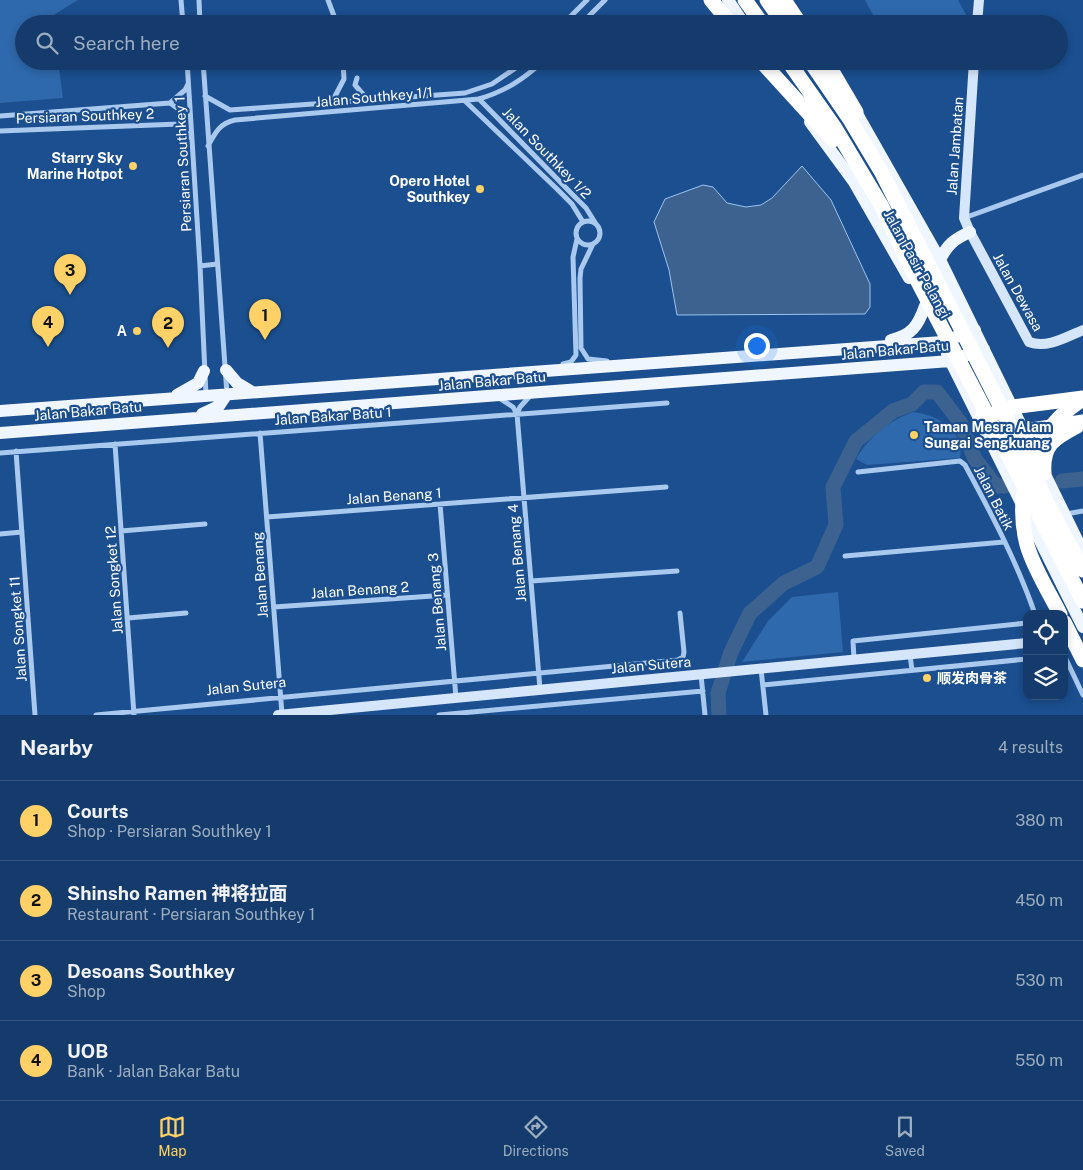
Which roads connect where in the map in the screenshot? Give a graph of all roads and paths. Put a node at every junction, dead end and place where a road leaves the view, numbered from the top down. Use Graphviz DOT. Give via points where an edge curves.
graph roads {
  1 [pos="181,0"];
  2 [pos="199,0"];
  3 [pos="328,0"];
  4 [pos="587,0"];
  5 [pos="605,0"];
  6 [pos="711,0"];
  7 [pos="728,0"];
  8 [pos="745,0"];
  9 [pos="767,0"];
  10 [pos="784,0"];
  11 [pos="979,0"];
  12 [pos="182,15"];
  13 [pos="200,15"];
  14 [pos="334,15"];
  15 [pos="572,15"];
  16 [pos="590,15"];
  17 [pos="724,15"];
  18 [pos="738,15"];
  19 [pos="756,15"];
  20 [pos="778,15"];
  21 [pos="794,15"];
  22 [pos="978,15"];
  23 [pos="188,70"];
  24 [pos="204,70"];
  25 [pos="344,70"];
  26 [pos="513,70"];
  27 [pos="534,70"];
  28 [pos="769,70"];
  29 [pos="776,70"];
  30 [pos="794,70"];
  31 [pos="816,70"];
  32 [pos="831,70"];
  33 [pos="973,70"];
  34 [pos="357,78"];
  35 [pos="189,82"];
  36 [pos="206,96"];
  37 [pos="479,99"];
  38 [pos="368,100"];
  39 [pos="465,101"];
  40 [pos="332,102"];
  41 [pos="170,103"];
  42 [pos="856,112"];
  43 [pos="0,116"];
  44 [pos="179,124"];
  45 [pos="0,131"];
  46 [pos="192,141"];
  47 [pos="208,146"];
  48 [pos="858,167"];
  49 [pos="1083,176"];
  50 [pos="964,218"];
  51 [pos="584,222"];
  52 [pos="596,224"];
  53 [pos="970,232"];
  54 [pos="577,239"];
  55 [pos="593,244"];
  56 [pos="940,260"];
  57 [pos="217,264"];
  58 [pos="200,266"];
  59 [pos="925,306"];
  60 [pos="975,330"];
  61 [pos="1083,330"];
  62 [pos="942,342"];
  63 [pos="857,348"];
  64 [pos="984,349"];
  65 [pos="950,362"];
  66 [pos="638,365"];
  67 [pos="900,366"];
  68 [pos="226,370"];
  69 [pos="204,371"];
  70 [pos="517,374"];
  71 [pos="960,380"];
  72 [pos="254,392"];
  73 [pos="541,392"];
  74 [pos="228,394"];
  75 [pos="206,396"];
  76 [pos="495,396"];
  77 [pos="1083,398"];
  78 [pos="168,399"];
  79 [pos="667,403"];
  80 [pos="219,406"];
  81 [pos="1012,407"];
  82 [pos="0,412"];
  83 [pos="249,413"];
  84 [pos="517,414"];
  85 [pos="188,418"];
  86 [pos="980,419"];
  87 [pos="1083,423"];
  88 [pos="0,433"];
  89 [pos="260,433"];
  90 [pos="1028,438"];
  91 [pos="115,444"];
  92 [pos="993,444"];
  93 [pos="16,451"];
  94 [pos="0,452"];
  95 [pos="858,472"];
  96 [pos="1044,473"];
  97 [pos="666,487"];
  98 [pos="524,498"];
  99 [pos="440,504"];
  100 [pos="1062,509"];
  101 [pos="1083,511"];
  102 [pos="267,517"];
  103 [pos="205,524"];
  104 [pos="121,531"];
  105 [pos="22,532"];
  106 [pos="0,534"];
  107 [pos="1004,542"];
  108 [pos="1083,552"];
  109 [pos="845,556"];
  110 [pos="1083,570"];
  111 [pos="677,571"];
  112 [pos="531,581"];
  113 [pos="447,595"];
  114 [pos="274,607"];
  115 [pos="1034,610"];
  116 [pos="1071,612"];
  117 [pos="186,613"];
  118 [pos="680,613"];
  119 [pos="128,618"];
  120 [pos="1023,623"];
  121 [pos="1083,627"];
  122 [pos="1068,631"];
  123 [pos="1068,641"];
  124 [pos="1023,644"];
  125 [pos="1083,645"];
  126 [pos="910,655"];
  127 [pos="854,660"];
  128 [pos="1023,660"];
  129 [pos="1083,660"];
  130 [pos="1068,664"];
  131 [pos="761,669"];
  132 [pos="912,670"];
  133 [pos="538,672"];
  134 [pos="701,674"];
  135 [pos="454,680"];
  136 [pos="763,684"];
  137 [pos="540,690"];
  138 [pos="703,691"];
  139 [pos="1083,695"];
  140 [pos="281,697"];
  141 [pos="456,698"];
  142 [pos="134,713"];
  143 [pos="328,713"];
  144 [pos="35,715"];
  145 [pos="96,715"];
  146 [pos="280,715"];
  147 [pos="439,715"];
  148 [pos="705,715"];
  149 [pos="766,715"];
  1 -- 12 [label="street"];
  2 -- 13 [label="street"];
  3 -- 14 [label="street"];
  4 -- 15 [label="street"];
  5 -- 16 [label="street"];
  6 -- 17 [label="highway"];
  7 -- 18 [label="main road"];
  8 -- 19 [label="highway"];
  9 -- 20 [label="highway"];
  10 -- 21 [label="highway"];
  11 -- 22 [label="street"];
  23 -- 35 [label="street, Persiaran Southkey 1"];
  24 -- 36 [label="street, Persiaran Southkey 1"];
  25 -- 40 [label="street" via="344,79"];
  26 -- 38 [label="street, Jalan Southkey 1/1" via="492,84 465,93"];
  27 -- 37 [label="street, Jalan Southkey 1/1" via="505,91"];
  28 -- 48 [label="highway, bridge"];
  29 -- 59 [label="main road, Jalan Pasir Pelangi" via="854,182"];
  30 -- 48 [label="highway, bridge"];
  31 -- 110 [label="highway, bridge" via="886,182"];
  32 -- 42 [label="highway"];
  33 -- 50 [label="street, Jalan Jambatan"];
  34 -- 38 [label="street" via="355,85"];
  35 -- 41 [label="street, Persiaran Southkey 2"];
  35 -- 46 [label="street, Persiaran Southkey 1"];
  36 -- 40 [label="street, Jalan Southkey 1/1" via="230,110"];
  36 -- 47 [label="street, Persiaran Southkey 1"];
  37 -- 39 [label="street, Jalan Southkey 1/1"];
  37 -- 52 [label="street, Jalan Southkey 1/2" via="572,193"];
  38 -- 40 [label="street, Jalan Southkey 1/1"];
  39 -- 47 [label="street, Jalan Southkey 1/1" via="235,120 220,127"];
  39 -- 51 [label="street, Jalan Southkey 1/2" via="558,189"];
  41 -- 43 [label="street, Persiaran Southkey 2"];
  41 -- 44 [label="street" via="181,111"];
  42 -- 56 [label="main road, Jalan Pasir Pelangi"];
  44 -- 45 [label="street, Persiaran Southkey 2"];
  44 -- 46 [label="street"];
  46 -- 58 [label="street, Persiaran Southkey 1"];
  47 -- 57 [label="street, Persiaran Southkey 1"];
  48 -- 116 [label="highway, bridge" via="881,205"];
  49 -- 50 [label="street"];
  50 -- 53 [label="street, Jalan Jambatan"];
  51 -- 52 [label="street"];
  51 -- 54 [label="street" via="577,228"];
  52 -- 55 [label="street" via="600,234"];
  53 -- 56 [label="main road" via="952,241"];
  53 -- 61 [label="street, Jalan Dewasa" via="1029,342 1037,345 1051,343"];
  54 -- 55 [label="street" via="582,244"];
  54 -- 70 [label="street" via="573,257 574,359"];
  55 -- 66 [label="street" via="581,268 581,348 588,359"];
  56 -- 60 [label="main road, Jalan Pasir Pelangi"];
  57 -- 58 [label="street"];
  57 -- 68 [label="street, Persiaran Southkey 1"];
  58 -- 69 [label="street, Persiaran Southkey 1"];
  59 -- 62 [label="main road, Jalan Pasir Pelangi"];
  59 -- 63 [label="main road" via="917,327 908,335"];
  60 -- 62 [label="main road, Jalan Bakar Batu"];
  60 -- 64 [label="main road, Jalan Pasir Pelangi"];
  62 -- 63 [label="main road, Jalan Bakar Batu"];
  62 -- 65 [label="main road, Jalan Pasir Pelangi"];
  63 -- 66 [label="main road, Jalan Bakar Batu"];
  64 -- 65 [label="main road, Jalan Bakar Batu"];
  64 -- 81 [label="main road, Jalan Pasir Pelangi"];
  65 -- 67 [label="main road, Jalan Bakar Batu"];
  65 -- 71 [label="main road, Jalan Pasir Pelangi"];
  66 -- 70 [label="main road, Jalan Bakar Batu"];
  67 -- 71 [label="main road" via="941,370"];
  67 -- 73 [label="main road, Jalan Bakar Batu"];
  68 -- 72 [label="main road" via="237,384"];
  68 -- 74 [label="street, Persiaran Southkey 1"];
  69 -- 75 [label="street, Persiaran Southkey 1"];
  69 -- 78 [label="main road" via="192,388"];
  70 -- 72 [label="main road, Jalan Bakar Batu"];
  71 -- 86 [label="main road, Jalan Pasir Pelangi"];
  72 -- 74 [label="main road, Jalan Bakar Batu"];
  73 -- 76 [label="main road, Jalan Bakar Batu"];
  73 -- 84 [label="street" via="528,398"];
  74 -- 75 [label="main road, Jalan Bakar Batu"];
  74 -- 80 [label="main road"];
  75 -- 78 [label="main road, Jalan Bakar Batu"];
  75 -- 80 [label="main road"];
  76 -- 83 [label="main road, Jalan Bakar Batu"];
  76 -- 84 [label="street" via="510,404"];
  77 -- 81 [label="highway"];
  77 -- 116 [label="highway, bridge" via="1044,436 1030,462 1024,486 1023,521 1028,547"];
  78 -- 82 [label="main road, Jalan Bakar Batu"];
  79 -- 84 [label="street, Jalan Bakar Batu 1"];
  80 -- 83 [label="main road"];
  80 -- 85 [label="main road"];
  81 -- 86 [label="highway"];
  81 -- 90 [label="main road, Jalan Pasir Pelangi"];
  83 -- 85 [label="main road, Jalan Bakar Batu"];
  84 -- 89 [label="street, Jalan Bakar Batu 1"];
  84 -- 98 [label="street, Jalan Benang 4"];
  85 -- 88 [label="main road, Jalan Bakar Batu"];
  86 -- 92 [label="main road, Jalan Pasir Pelangi"];
  87 -- 90 [label="highway"];
  87 -- 96 [label="highway" via="1049,445 1044,455"];
  89 -- 91 [label="street, Jalan Bakar Batu 1"];
  89 -- 102 [label="street, Jalan Benang"];
  90 -- 92 [label="highway"];
  90 -- 96 [label="main road, Jalan Pasir Pelangi"];
  91 -- 93 [label="street, Jalan Bakar Batu 1"];
  91 -- 104 [label="street, Jalan Songket 12"];
  92 -- 116 [label="main road, Jalan Pasir Pelangi, bridge"];
  93 -- 94 [label="street, Jalan Bakar Batu 1"];
  93 -- 105 [label="street, Jalan Songket 11"];
  95 -- 107 [label="street, Jalan Batik" via="960,461 977,487"];
  96 -- 100 [label="main road, Jalan Pasir Pelangi"];
  97 -- 98 [label="street, Jalan Benang 1"];
  98 -- 99 [label="street, Jalan Benang 1"];
  98 -- 112 [label="street, Jalan Benang 4"];
  99 -- 102 [label="street, Jalan Benang 1"];
  99 -- 113 [label="street, Jalan Benang 3"];
  100 -- 101 [label="street"];
  100 -- 108 [label="main road, Jalan Pasir Pelangi"];
  102 -- 114 [label="street, Jalan Benang"];
  103 -- 104 [label="street"];
  104 -- 119 [label="street, Jalan Songket 12"];
  105 -- 106 [label="street"];
  105 -- 144 [label="street, Jalan Songket 11"];
  107 -- 109 [label="street"];
  107 -- 115 [label="street, Jalan Batik"];
  111 -- 112 [label="street"];
  112 -- 133 [label="street, Jalan Benang 4"];
  113 -- 114 [label="street, Jalan Benang 2"];
  113 -- 135 [label="street, Jalan Benang 3"];
  114 -- 140 [label="street, Jalan Benang"];
  116 -- 121 [label="main road, Jalan Pasir Pelangi"];
  116 -- 122 [label="street"];
  116 -- 129 [label="highway, bridge"];
  117 -- 119 [label="street"];
  118 -- 133 [label="street, Jalan Sutera" via="684,652 678,660"];
  119 -- 142 [label="street, Jalan Songket 12"];
  120 -- 127 [label="street" via="853,641"];
  123 -- 125 [label="street"];
  124 -- 126 [label="street, Jalan Sutera"];
  126 -- 127 [label="street, Jalan Sutera"];
  126 -- 132 [label="street"];
  127 -- 131 [label="street, Jalan Sutera"];
  128 -- 132 [label="street"];
  130 -- 139 [label="street"];
  131 -- 134 [label="street, Jalan Sutera"];
  131 -- 136 [label="street"];
  132 -- 136 [label="street"];
  133 -- 135 [label="street, Jalan Sutera"];
  133 -- 137 [label="street, Jalan Benang 4"];
  134 -- 137 [label="street, Jalan Sutera"];
  134 -- 138 [label="street"];
  135 -- 140 [label="street, Jalan Sutera"];
  135 -- 141 [label="street, Jalan Benang 3"];
  136 -- 149 [label="street"];
  137 -- 141 [label="street, Jalan Sutera"];
  138 -- 147 [label="street"];
  138 -- 148 [label="street"];
  140 -- 142 [label="street, Jalan Sutera"];
  140 -- 146 [label="street, Jalan Benang"];
  141 -- 143 [label="street, Jalan Sutera"];
  142 -- 145 [label="street, Jalan Sutera"];
  143 -- 146 [label="street, Jalan Sutera"];
}
